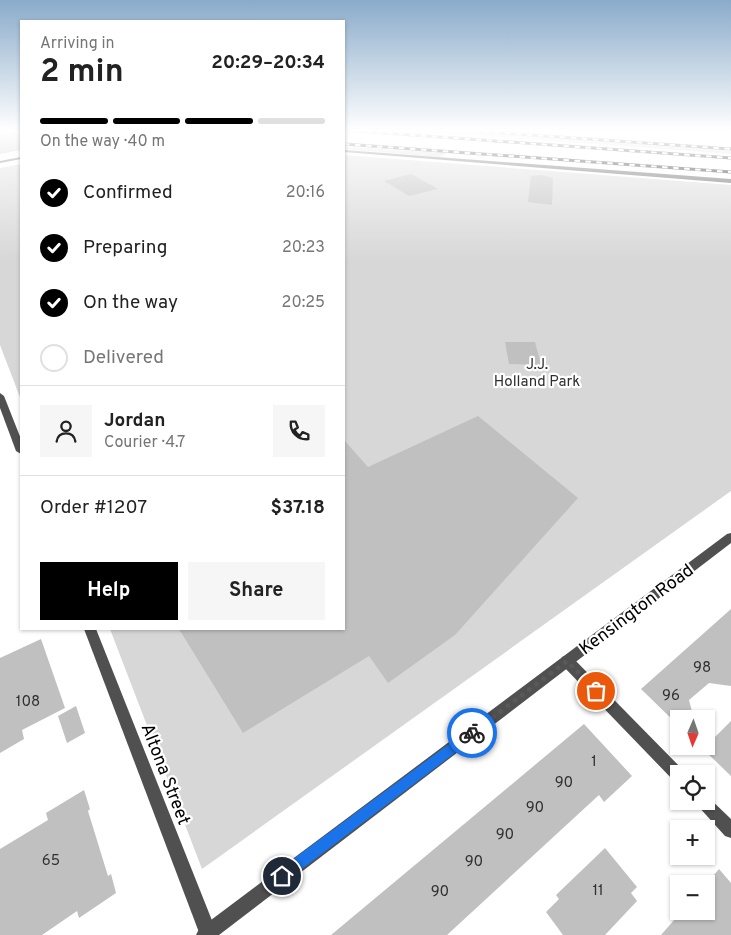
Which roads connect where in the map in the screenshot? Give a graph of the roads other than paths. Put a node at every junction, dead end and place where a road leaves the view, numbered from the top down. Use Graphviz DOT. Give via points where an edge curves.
graph roads {
  1 [pos="636,174"];
  2 [pos="731,181"];
  3 [pos="0,396"];
  4 [pos="20,447"];
  5 [pos="731,537"];
  6 [pos="90,630"];
  7 [pos="567,661"];
  8 [pos="670,767"];
  9 [pos="712,810"];
  10 [pos="731,830"];
  11 [pos="206,934"];
  1 -- 2 [label="street"];
  3 -- 4 [label="street"];
  5 -- 7 [label="street, Kensington Road"];
  6 -- 11 [label="street, Altona Street"];
  7 -- 8 [label="street"];
  7 -- 11 [label="street, Kensington Road"];
  9 -- 10 [label="street"];
}
